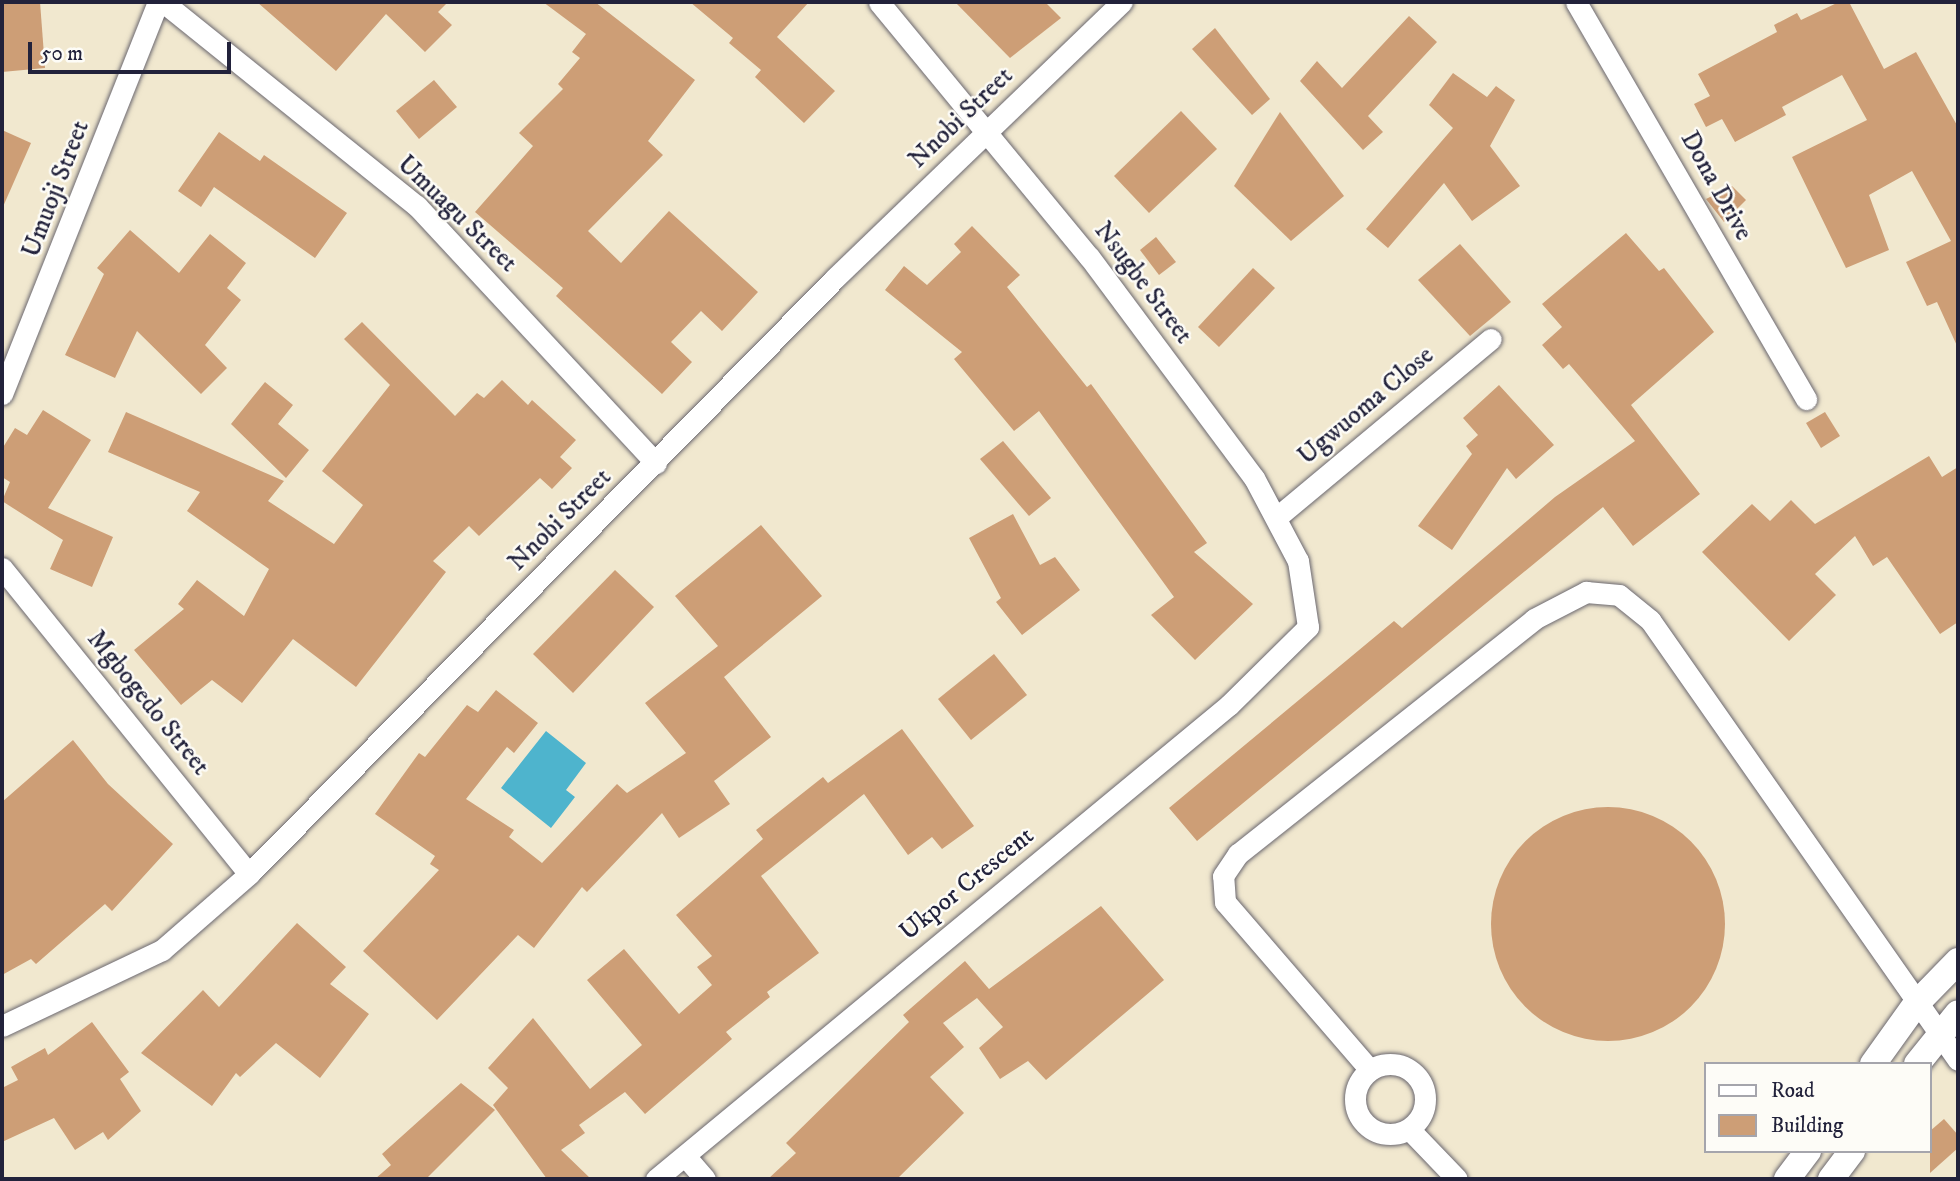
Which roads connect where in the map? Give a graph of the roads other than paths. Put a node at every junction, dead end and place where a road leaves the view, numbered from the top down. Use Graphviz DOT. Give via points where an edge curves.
graph roads {
  1 [pos="158,2"];
  2 [pos="163,2"];
  3 [pos="879,2"];
  4 [pos="1122,2"];
  5 [pos="1576,2"];
  6 [pos="988,132"];
  7 [pos="1491,339"];
  8 [pos="2,394"];
  9 [pos="1806,399"];
  10 [pos="656,463"];
  11 [pos="1277,517"];
  12 [pos="2,568"];
  13 [pos="1308,627"];
  14 [pos="249,874"];
  15 [pos="1958,961"];
  16 [pos="1916,1004"];
  17 [pos="1958,1013"];
  18 [pos="2,1026"];
  19 [pos="1939,1033"];
  20 [pos="1958,1060"];
  21 [pos="1874,1062"];
  22 [pos="1918,1062"];
  23 [pos="1370,1070"];
  24 [pos="1409,1129"];
  25 [pos="1806,1153"];
  26 [pos="1850,1153"];
  27 [pos="685,1156"];
  28 [pos="656,1179"];
  29 [pos="705,1179"];
  30 [pos="1457,1179"];
  31 [pos="1787,1179"];
  32 [pos="1831,1179"];
  1 -- 8 [label="street, Umuoji Street"];
  2 -- 10 [label="street, Umuagu Street" via="417,206"];
  3 -- 6 [label="street, Nsugbe Street"];
  4 -- 6 [label="street, Nnobi Street"];
  5 -- 9 [label="street, Dona Drive"];
  6 -- 10 [label="street, Nnobi Street"];
  6 -- 11 [label="street, Nsugbe Street" via="1089,257"];
  7 -- 11 [label="street, Ugwuoma Close"];
  10 -- 14 [label="street, Nnobi Street"];
  11 -- 13 [label="street, Nsugbe Street" via="1298,561"];
  12 -- 14 [label="street, Mgbogedo Street"];
  13 -- 27 [label="street, Ukpor Crescent" via="1229,705"];
  14 -- 18 [label="street, Nnobi Street" via="162,950"];
  15 -- 16 [label="street"];
  16 -- 19 [label="street"];
  16 -- 21 [label="street"];
  16 -- 23 [label="street" via="1650,620 1619,596 1586,592 1534,619 1238,854 1223,876 1225,902"];
  17 -- 19 [label="street"];
  19 -- 20 [label="street"];
  19 -- 22 [label="street"];
  23 -- 24 [label="street" via="1354,1096 1357,1111 1378,1133"];
  23 -- 24 [label="street" via="1405,1067 1418,1078 1425,1106"];
  24 -- 30 [label="street"];
  25 -- 31 [label="street"];
  26 -- 32 [label="street"];
  27 -- 28 [label="street, Ukpor Crescent"];
  27 -- 29 [label="street"];
}
